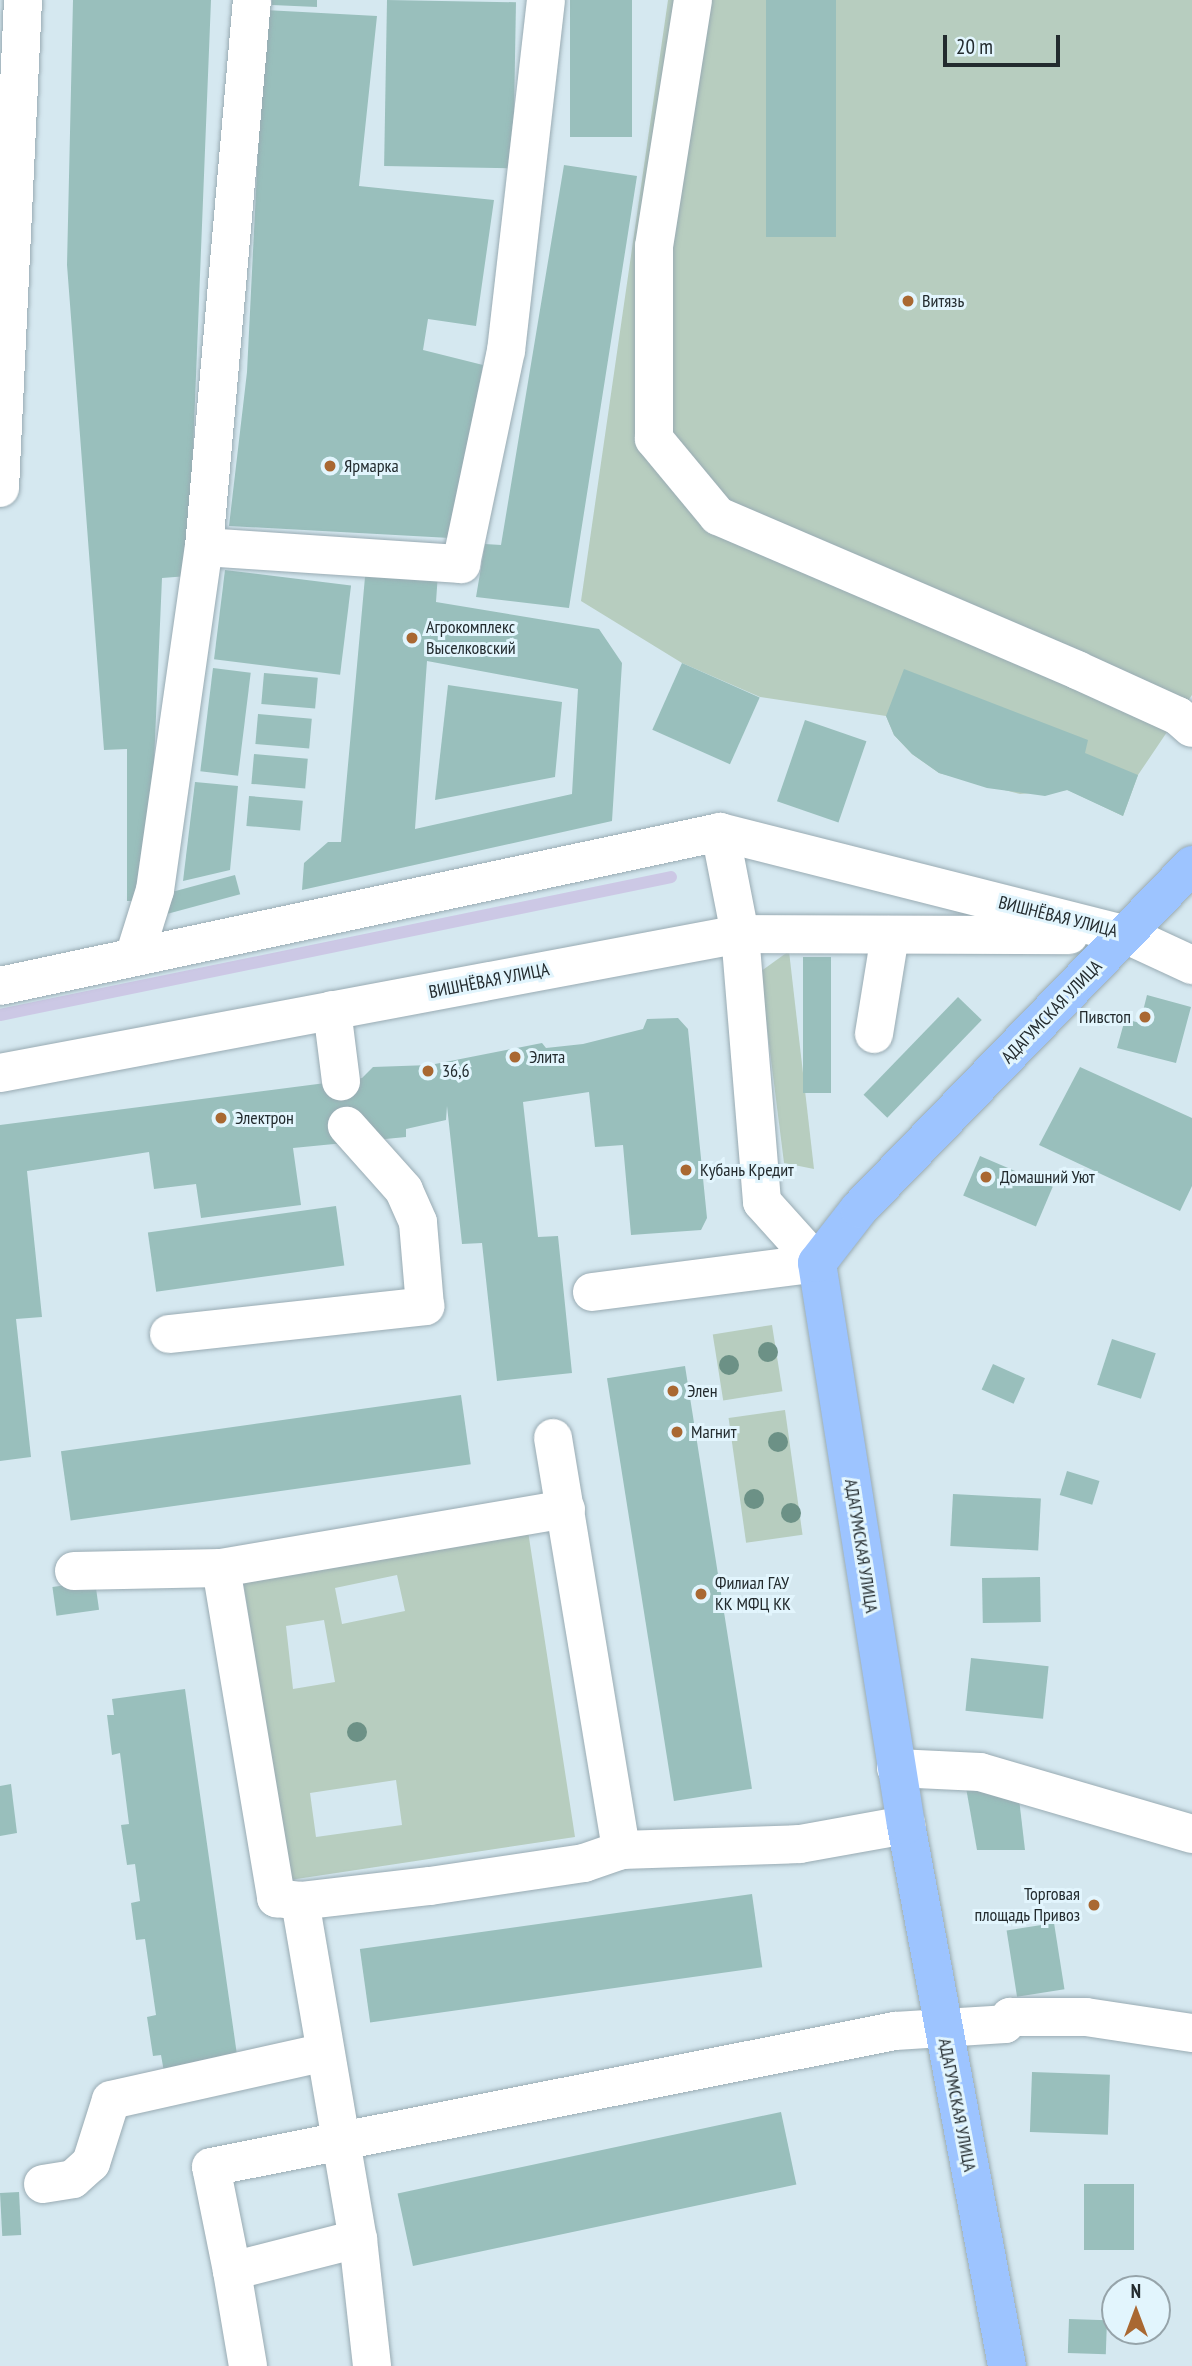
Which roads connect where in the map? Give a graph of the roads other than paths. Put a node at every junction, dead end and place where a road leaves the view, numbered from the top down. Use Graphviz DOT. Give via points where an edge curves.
graph roads {
  1 [pos="23,0"];
  2 [pos="252,0"];
  3 [pos="546,0"];
  4 [pos="693,0"];
  5 [pos="0,488"];
  6 [pos="204,547"];
  7 [pos="1192,728"];
  8 [pos="720,832"];
  9 [pos="1192,865"];
  10 [pos="740,934"];
  11 [pos="890,935"];
  12 [pos="1127,935"];
  13 [pos="134,957"];
  14 [pos="1192,965"];
  15 [pos="0,986"];
  16 [pos="332,1010"];
  17 [pos="874,1034"];
  18 [pos="0,1073"];
  19 [pos="341,1081"];
  20 [pos="347,1126"];
  21 [pos="817,1263"];
  22 [pos="592,1292"];
  23 [pos="169,1334"];
  24 [pos="553,1438"];
  25 [pos="566,1509"];
  26 [pos="221,1568"];
  27 [pos="74,1571"];
  28 [pos="896,1768"];
  29 [pos="906,1825"];
  30 [pos="1192,1834"];
  31 [pos="621,1850"];
  32 [pos="300,1901"];
  33 [pos="943,2030"];
  34 [pos="1192,2033"];
  35 [pos="322,2053"];
  36 [pos="342,2139"];
  37 [pos="43,2184"];
  38 [pos="358,2239"];
  39 [pos="232,2271"];
  40 [pos="248,2366"];
  41 [pos="372,2366"];
  42 [pos="1007,2366"];
  1 -- 5 [label="street"];
  2 -- 6 [label="street"];
  3 -- 6 [label="street" via="506,351 461,564"];
  4 -- 7 [label="street" via="654,246 653,439 718,516 1089,676"];
  6 -- 13 [label="street" via="155,890"];
  8 -- 10 [label="street"];
  8 -- 12 [label="street, ВИШНЁВАЯ УЛИЦА"];
  8 -- 13 [label="street, ВИШНЁВАЯ УЛИЦА"];
  9 -- 12 [label="main road, АДАГУМСКАЯ УЛИЦА"];
  10 -- 11 [label="street, ВИШНЁВАЯ УЛИЦА"];
  10 -- 16 [label="street, ВИШНЁВАЯ УЛИЦА"];
  10 -- 21 [label="street" via="762,1202"];
  11 -- 12 [label="street, ВИШНЁВАЯ УЛИЦА"];
  11 -- 17 [label="street"];
  12 -- 14 [label="street"];
  12 -- 21 [label="main road, АДАГУМСКАЯ УЛИЦА" via="859,1209"];
  13 -- 15 [label="street, ВИШНЁВАЯ УЛИЦА"];
  16 -- 18 [label="street, ВИШНЁВАЯ УЛИЦА"];
  16 -- 19 [label="street"];
  20 -- 23 [label="street" via="404,1190 418,1222 425,1306"];
  21 -- 22 [label="street"];
  21 -- 28 [label="main road, АДАГУМСКАЯ УЛИЦА"];
  24 -- 25 [label="street"];
  25 -- 26 [label="street"];
  25 -- 31 [label="street"];
  26 -- 27 [label="street"];
  26 -- 32 [label="street" via="276,1898"];
  28 -- 29 [label="main road, АДАГУМСКАЯ УЛИЦА"];
  28 -- 30 [label="street" via="981,1772"];
  29 -- 31 [label="street" via="800,1844"];
  29 -- 33 [label="main road, АДАГУМСКАЯ УЛИЦА"];
  31 -- 32 [label="street" via="584,1863"];
  32 -- 35 [label="street"];
  33 -- 34 [label="street" via="1005,2024 1010,2017 1086,2017"];
  33 -- 36 [label="street" via="895,2031"];
  33 -- 42 [label="main road, АДАГУМСКАЯ УЛИЦА"];
  35 -- 36 [label="street"];
  35 -- 37 [label="street" via="111,2100 91,2163 73,2179"];
  36 -- 38 [label="street"];
  36 -- 39 [label="street" via="211,2167"];
  38 -- 39 [label="street"];
  38 -- 41 [label="street"];
  39 -- 40 [label="street"];
}
